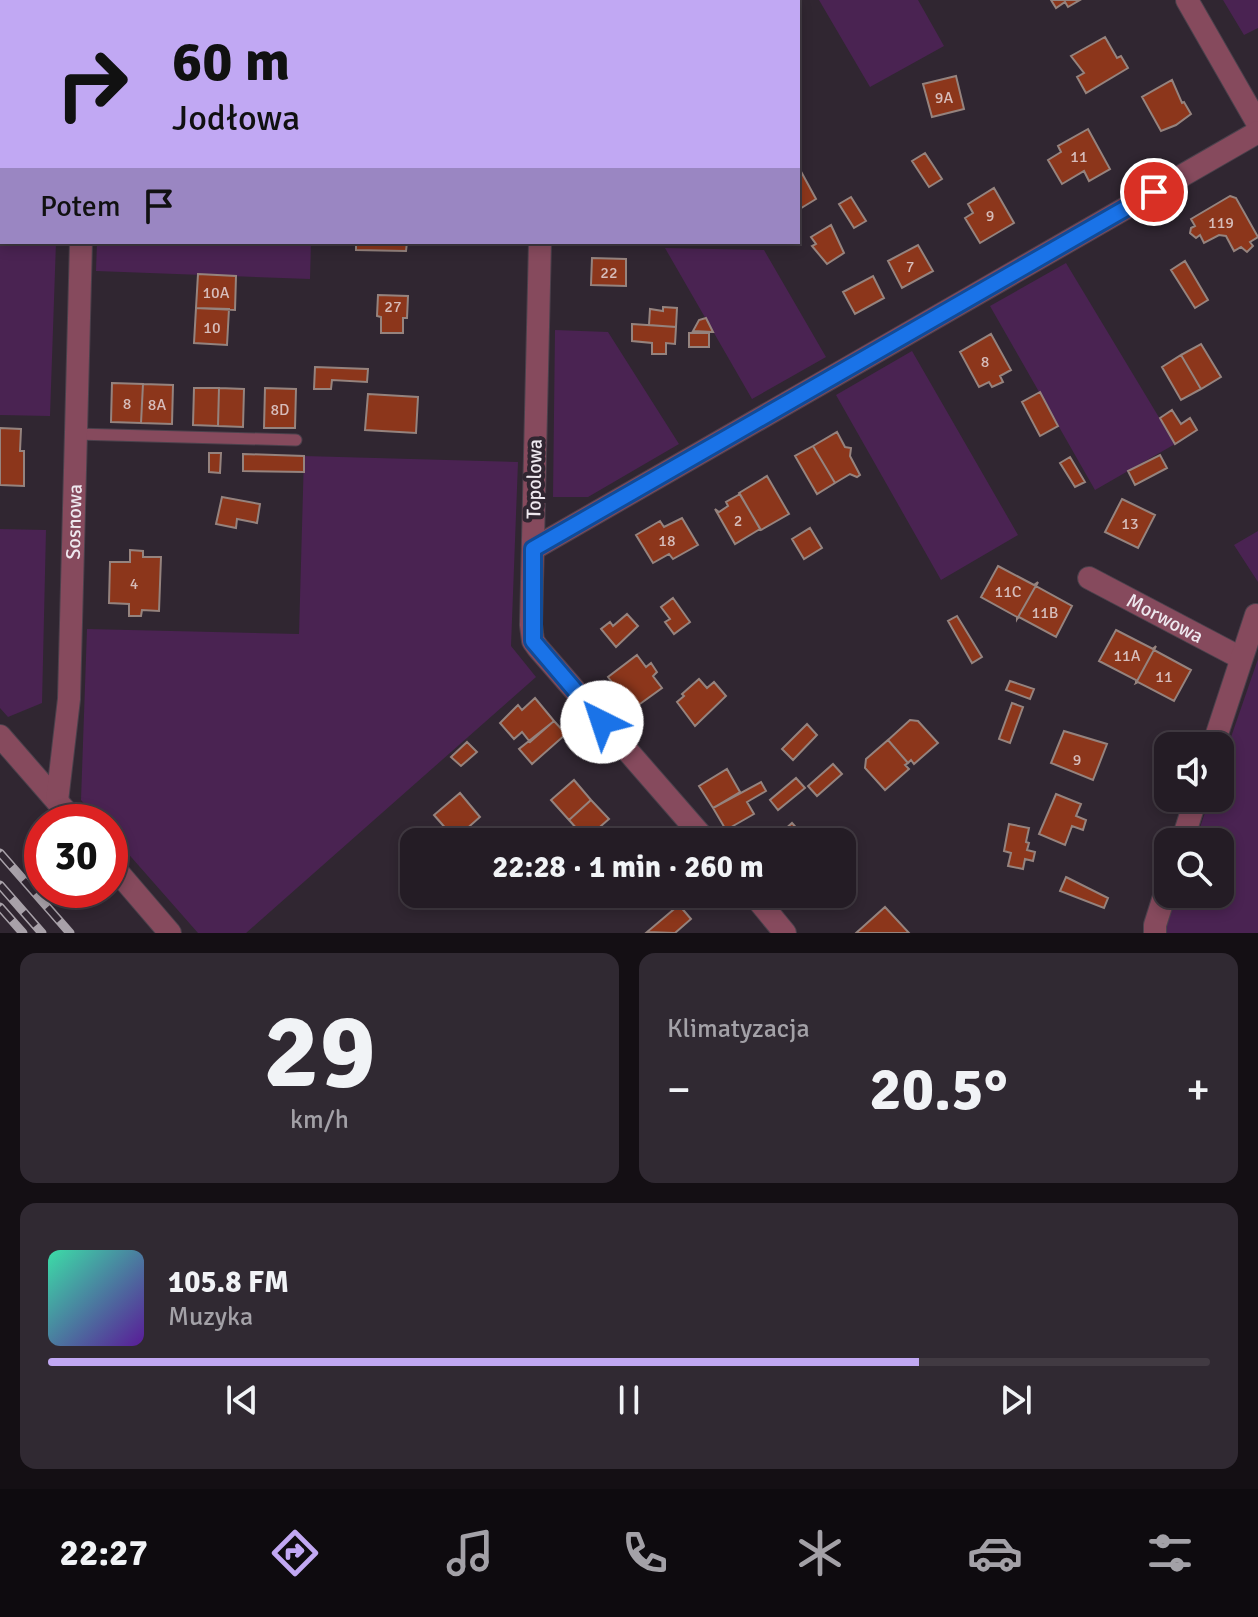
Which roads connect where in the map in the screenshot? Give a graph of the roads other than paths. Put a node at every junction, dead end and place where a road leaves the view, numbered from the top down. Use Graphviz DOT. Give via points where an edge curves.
graph roads {
  1 [pos="1187,0"];
  2 [pos="1258,124"];
  3 [pos="1258,132"];
  4 [pos="81,244"];
  5 [pos="540,244"];
  6 [pos="76,434"];
  7 [pos="296,440"];
  8 [pos="533,549"];
  9 [pos="1089,578"];
  10 [pos="1256,615"];
  11 [pos="1241,658"];
  12 [pos="1217,732"];
  13 [pos="0,736"];
  14 [pos="57,801"];
  15 [pos="60,804"];
  16 [pos="695,828"];
  17 [pos="128,884"];
  18 [pos="764,908"];
  19 [pos="1160,908"];
  20 [pos="170,933"];
  21 [pos="785,933"];
  22 [pos="1155,933"];
  1 -- 2 [label="street"];
  3 -- 8 [label="street"];
  4 -- 6 [label="street, Sosnowa"];
  5 -- 8 [label="street, Topolowa"];
  6 -- 7 [label="lane"];
  6 -- 14 [label="street, Sosnowa" via="69,699"];
  8 -- 16 [label="street, Topolowa" via="533,641"];
  9 -- 11 [label="street, Morwowa"];
  10 -- 11 [label="street"];
  11 -- 12 [label="street"];
  13 -- 14 [label="street"];
  14 -- 15 [label="street"];
  17 -- 20 [label="street"];
  18 -- 21 [label="street"];
  19 -- 22 [label="street"];
}
